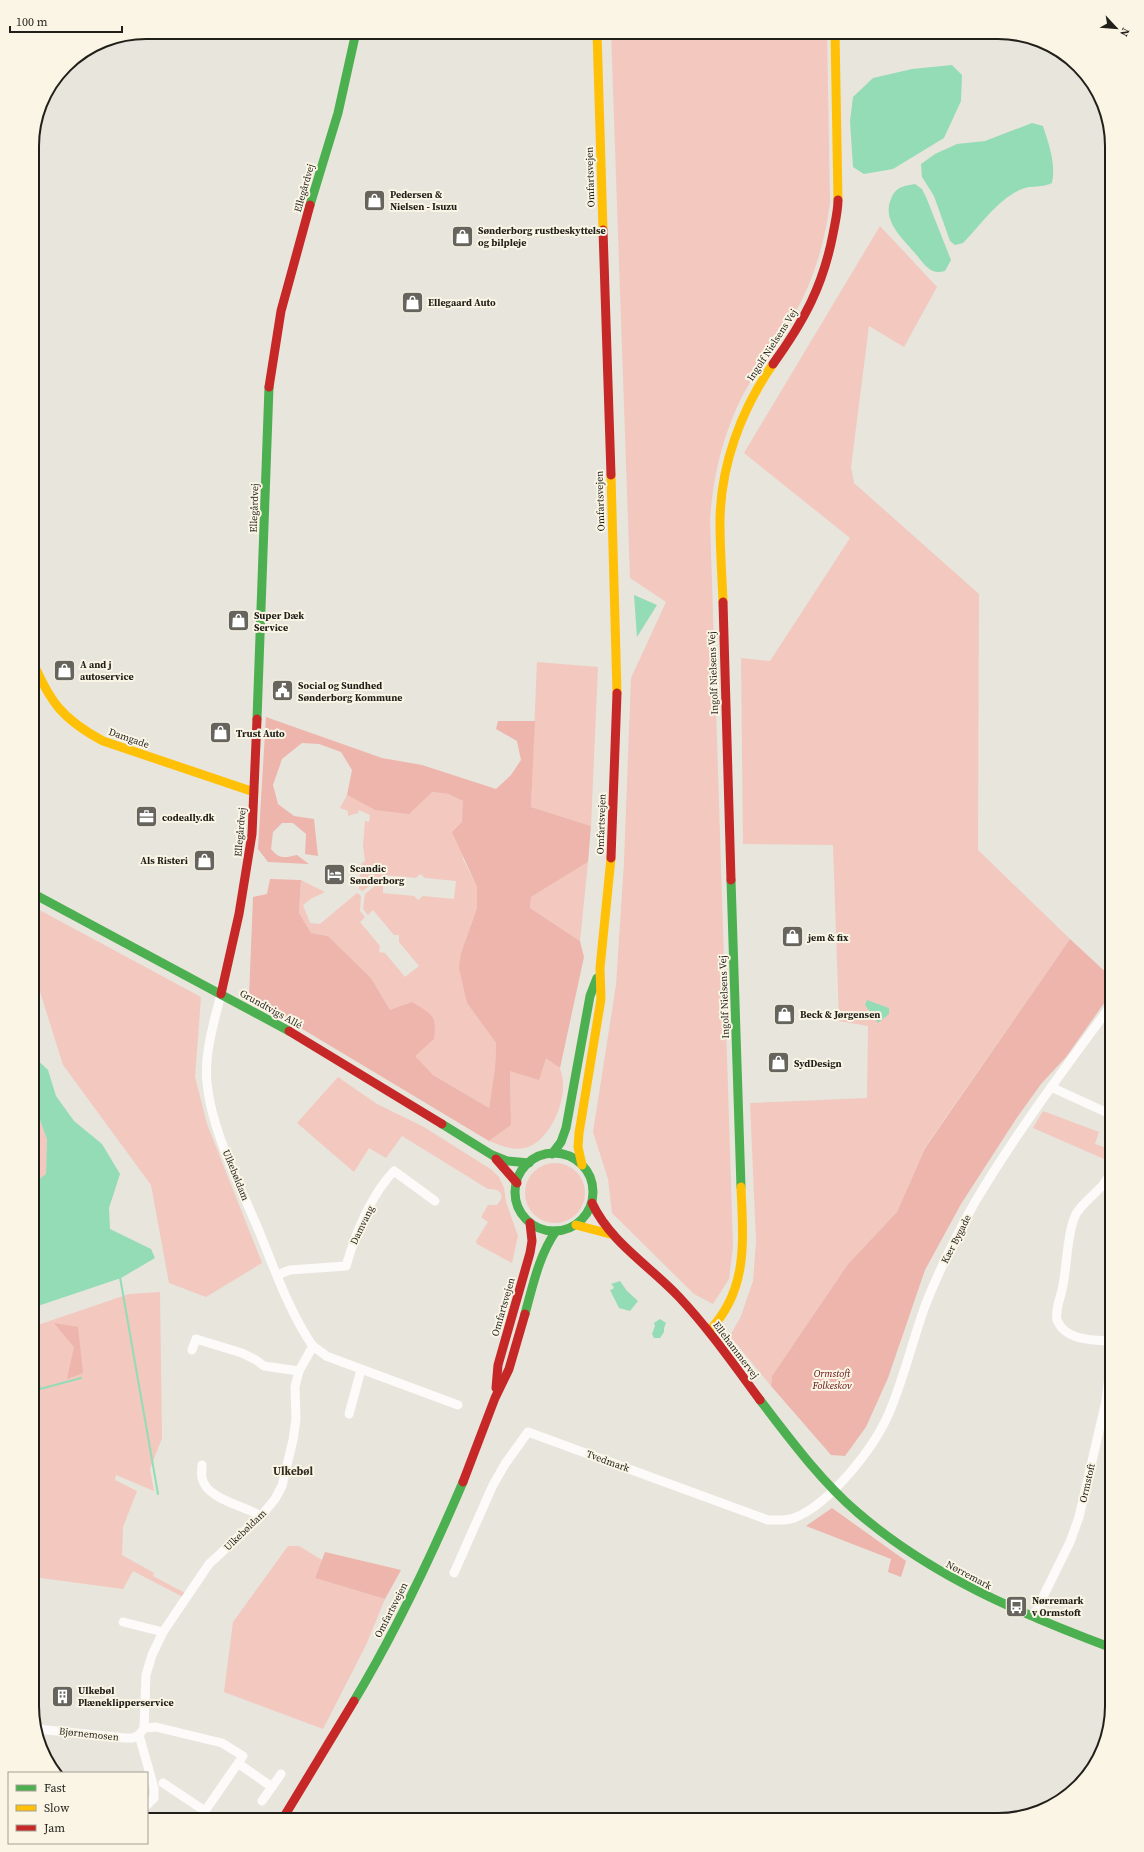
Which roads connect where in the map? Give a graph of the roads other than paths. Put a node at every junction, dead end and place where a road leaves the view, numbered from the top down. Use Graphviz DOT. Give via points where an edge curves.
graph roads {
  1 [pos="354,39"];
  2 [pos="597,39"];
  3 [pos="835,39"];
  4 [pos="39,677"];
  5 [pos="254,792"];
  6 [pos="39,897"];
  7 [pos="600,968"];
  8 [pos="221,994"];
  9 [pos="1105,1014"];
  10 [pos="1051,1087"];
  11 [pos="1105,1112"];
  12 [pos="552,1154"];
  13 [pos="492,1155"];
  14 [pos="529,1163"];
  15 [pos="582,1165"];
  16 [pos="517,1183"];
  17 [pos="1105,1184"];
  18 [pos="435,1201"];
  19 [pos="592,1203"];
  20 [pos="530,1223"];
  21 [pos="576,1224"];
  22 [pos="556,1231"];
  23 [pos="610,1234"];
  24 [pos="277,1275"];
  25 [pos="709,1331"];
  26 [pos="1105,1338"];
  27 [pos="313,1346"];
  28 [pos="192,1350"];
  29 [pos="299,1370"];
  30 [pos="361,1370"];
  31 [pos="495,1398"];
  32 [pos="458,1405"];
  33 [pos="1105,1405"];
  34 [pos="349,1414"];
  35 [pos="202,1465"];
  36 [pos="834,1490"];
  37 [pos="261,1516"];
  38 [pos="454,1573"];
  39 [pos="1033,1617"];
  40 [pos="122,1622"];
  41 [pos="163,1632"];
  42 [pos="1105,1645"];
  43 [pos="42,1730"];
  44 [pos="142,1732"];
  45 [pos="239,1764"];
  46 [pos="281,1774"];
  47 [pos="163,1783"];
  48 [pos="272,1787"];
  49 [pos="262,1801"];
  50 [pos="148,1804"];
  51 [pos="286,1813"];
  1 -- 5 [label="main road, Ellegårdvej" via="336,117 286,288 272,355 266,430"];
  2 -- 7 [label="main road, Omfartsvejen" via="617,685 611,860"];
  3 -- 25 [label="main road, Ingolf Nielsens Vej" via="838,197 835,231 820,285 808,310 760,383 747,409 734,443 722,492 720,530 743,1249 736,1290 723,1315"];
  4 -- 5 [label="main road, Damgade" via="55,706 83,731 103,741"];
  5 -- 8 [label="main road, Ellegårdvej" via="247,869 234,945"];
  6 -- 8 [label="main road, Grundtvigs Allé"];
  7 -- 12 [label="main road, Omfartsvejen" via="590,996 566,1128 561,1142"];
  7 -- 15 [label="main road, Omfartsvejen" via="601,999 579,1133 578,1147"];
  8 -- 13 [label="main road, Grundtvigs Allé" via="310,1043"];
  8 -- 24 [label="street, Ulkebøldam" via="208,1054 206,1082 209,1102 213,1118"];
  9 -- 10 [label="street, Kær Bygade"];
  10 -- 11 [label="street"];
  10 -- 36 [label="street, Kær Bygade" via="998,1165 948,1252 925,1307 888,1415 872,1444"];
  12 -- 14 [label="main road"];
  12 -- 15 [label="main road" via="566,1155"];
  13 -- 14 [label="main road, Grundtvigs Allé" via="507,1161"];
  13 -- 16 [label="main road, Grundtvigs Allé"];
  14 -- 16 [label="main road"];
  15 -- 19 [label="main road" via="591,1180"];
  16 -- 20 [label="main road" via="516,1196 519,1208"];
  17 -- 26 [label="street, Ormstoft" via="1075,1216 1057,1320 1062,1328 1080,1338"];
  18 -- 24 [label="street, Damvang" via="394,1171 382,1184 354,1240 346,1266 290,1270"];
  19 -- 21 [label="main road" via="584,1217"];
  19 -- 23 [label="main road, Ellehammervej" via="596,1215"];
  20 -- 22 [label="main road" via="542,1229"];
  20 -- 31 [label="main road, Omfartsvejen" via="530,1254 498,1366"];
  21 -- 22 [label="main road"];
  21 -- 23 [label="main road, Ellehammervej"];
  22 -- 31 [label="main road, Omfartsvejen" via="541,1258 509,1369"];
  23 -- 25 [label="main road, Ellehammervej" via="666,1284"];
  24 -- 27 [label="street, Ulkebøldam" via="295,1316"];
  25 -- 36 [label="main road, Ellehammervej" via="783,1430"];
  27 -- 29 [label="street, Ulkebøldam"];
  27 -- 30 [label="street, Ulkebøldam" via="326,1356"];
  28 -- 29 [label="street" via="196,1339 242,1353 264,1366"];
  29 -- 37 [label="street, Ulkebøldam" via="295,1388 296,1419 288,1468 275,1499"];
  30 -- 32 [label="street, Ulkebøldam"];
  30 -- 34 [label="street"];
  31 -- 51 [label="main road, Omfartsvejen" via="438,1541 371,1672"];
  33 -- 39 [label="street, Ormstoft" via="1079,1518"];
  35 -- 37 [label="street" via="202,1479 208,1490"];
  36 -- 38 [label="street, Tvedmark" via="815,1506 793,1519 768,1520 528,1432 493,1485"];
  36 -- 39 [label="main road, Nørremark" via="894,1544 981,1594"];
  37 -- 41 [label="street, Ulkebøldam" via="209,1564"];
  39 -- 42 [label="main road, Nørremark"];
  40 -- 41 [label="street"];
  41 -- 44 [label="street, Ulkebøldam" via="146,1675"];
  43 -- 44 [label="street, Bjørnemosen" via="125,1738 133,1738"];
  44 -- 45 [label="street" via="156,1727 222,1743 243,1756"];
  44 -- 50 [label="street, Ulkebøldam" via="154,1788 154,1798"];
  45 -- 47 [label="street" via="206,1811"];
  45 -- 48 [label="street"];
  46 -- 48 [label="street"];
  48 -- 49 [label="street"];
}
